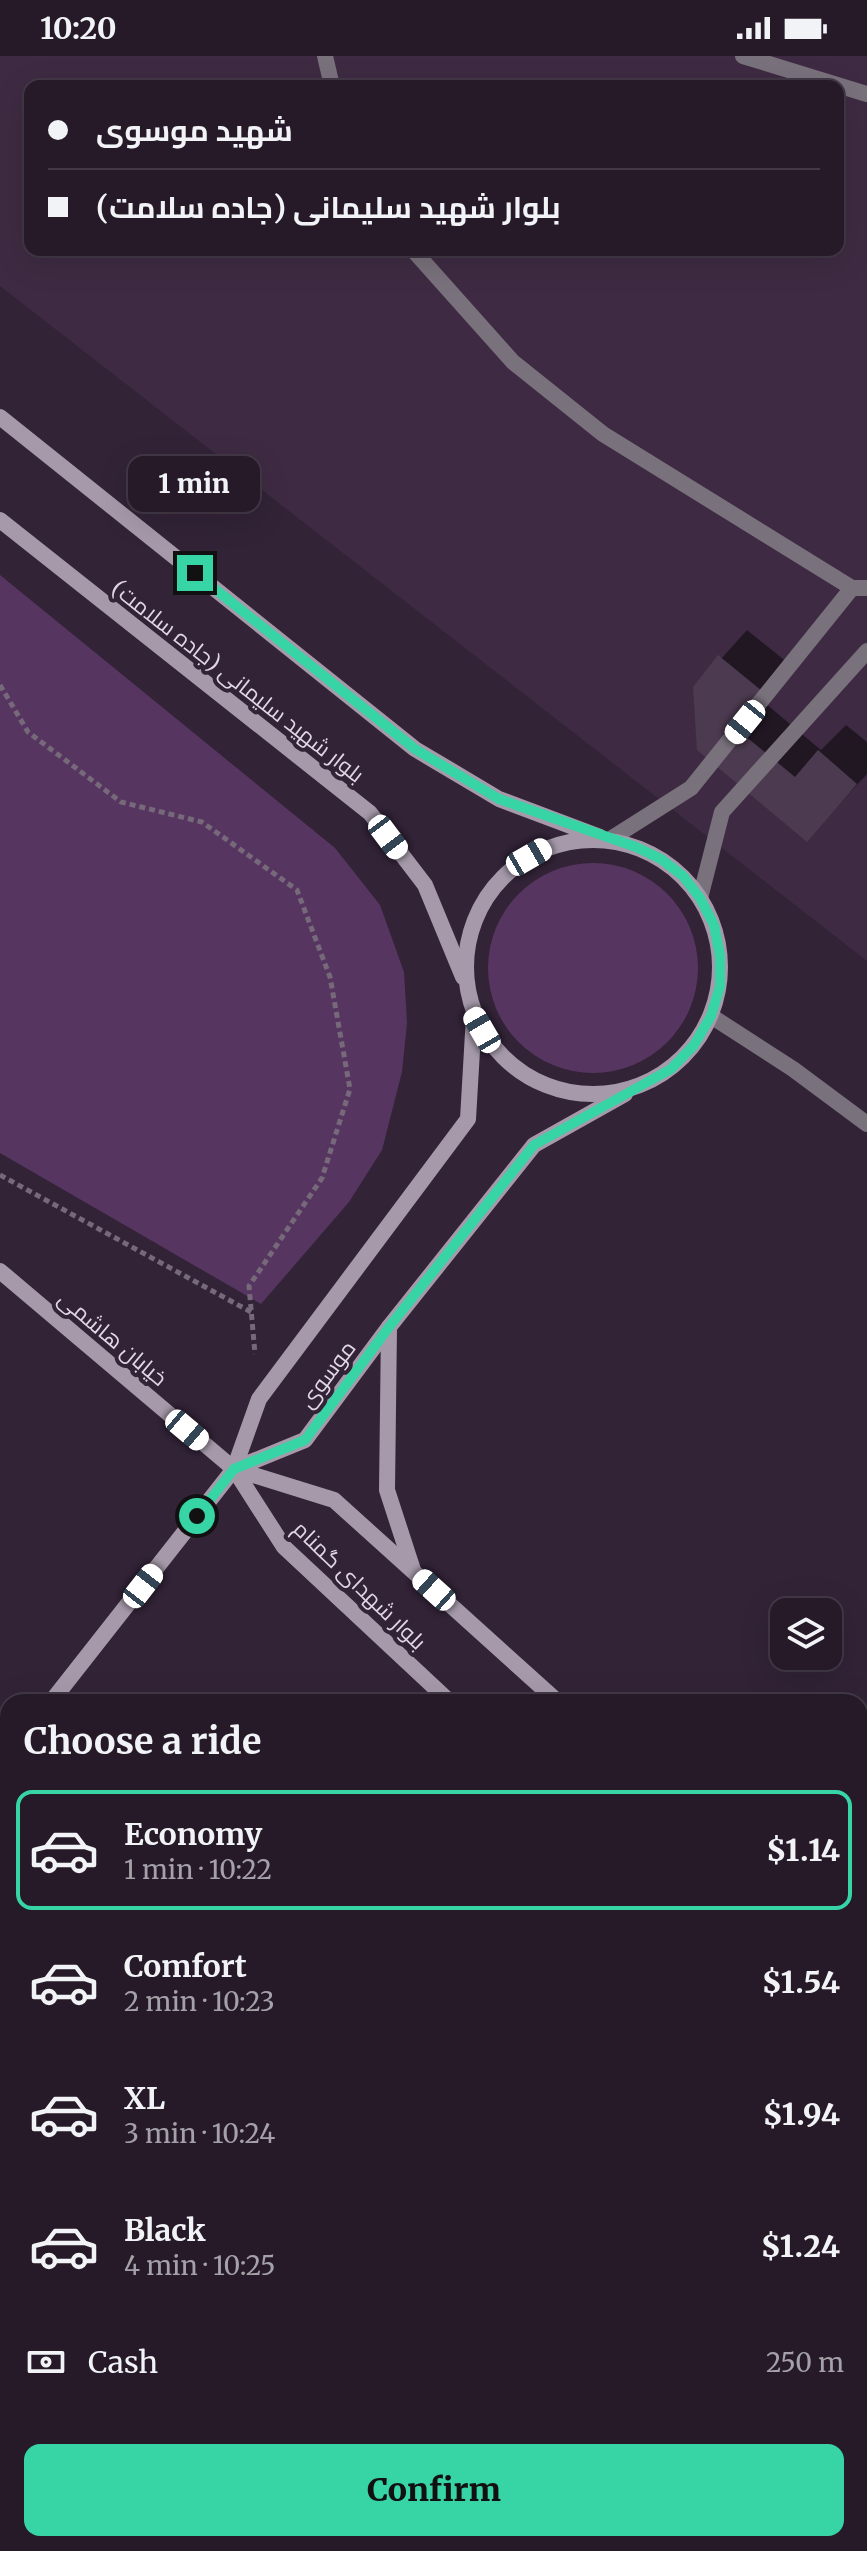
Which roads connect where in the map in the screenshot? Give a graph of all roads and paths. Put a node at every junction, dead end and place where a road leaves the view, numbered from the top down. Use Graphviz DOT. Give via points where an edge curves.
graph roads {
  1 [pos="325,56"];
  2 [pos="743,56"];
  3 [pos="331,80"];
  4 [pos="821,80"];
  5 [pos="844,87"];
  6 [pos="867,94"];
  7 [pos="418,256"];
  8 [pos="0,417"];
  9 [pos="0,520"];
  10 [pos="860,588"];
  11 [pos="867,651"];
  12 [pos="0,685"];
  13 [pos="609,840"];
  14 [pos="700,898"];
  15 [pos="465,983"];
  16 [pos="474,1016"];
  17 [pos="711,1016"];
  18 [pos="642,1085"];
  19 [pos="867,1124"];
  20 [pos="0,1175"];
  21 [pos="0,1271"];
  22 [pos="252,1312"];
  23 [pos="389,1327"];
  24 [pos="259,1399"];
  25 [pos="234,1469"];
  26 [pos="414,1572"];
  27 [pos="57,1694"];
  28 [pos="435,1694"];
  29 [pos="549,1694"];
  1 -- 3 [label="street"];
  2 -- 4 [label="street"];
  5 -- 6 [label="street"];
  7 -- 10 [label="street" via="513,362 603,434"];
  8 -- 13 [label="main road" via="415,749 499,799"];
  9 -- 15 [label="main road, بلوار شهید سلیمانی (جاده سلامت)" via="370,813 425,885"];
  10 -- 13 [label="street" via="691,788"];
  11 -- 14 [label="street" via="722,812"];
  12 -- 22 [label="path" via="28,732 121,802 202,822 297,890 330,977 350,1089 322,1178 249,1286"];
  13 -- 14 [label="main road" via="661,859"];
  13 -- 15 [label="main road" via="544,849 515,865 474,918"];
  14 -- 17 [label="main road" via="714,925 720,956 720,986"];
  15 -- 16 [label="main road"];
  16 -- 18 [label="main road" via="498,1053 543,1085 609,1094"];
  16 -- 24 [label="main road, موسوی" via="468,1119"];
  17 -- 18 [label="main road" via="671,1069"];
  17 -- 19 [label="street"];
  18 -- 23 [label="main road, موسوی" via="534,1145"];
  20 -- 22 [label="path"];
  21 -- 25 [label="main road, خیابان هاشمی"];
  22 -- 24 [label="path"];
  23 -- 25 [label="main road, موسوی" via="305,1440"];
  23 -- 26 [label="main road" via="387,1490"];
  24 -- 25 [label="main road, موسوی"];
  25 -- 26 [label="main road, بلوار شهدای گمنام" via="334,1500"];
  25 -- 27 [label="main road"];
  25 -- 28 [label="main road, بلوار شهدای گمنام" via="284,1547"];
  26 -- 29 [label="main road, بلوار شهدای گمنام"];
}
